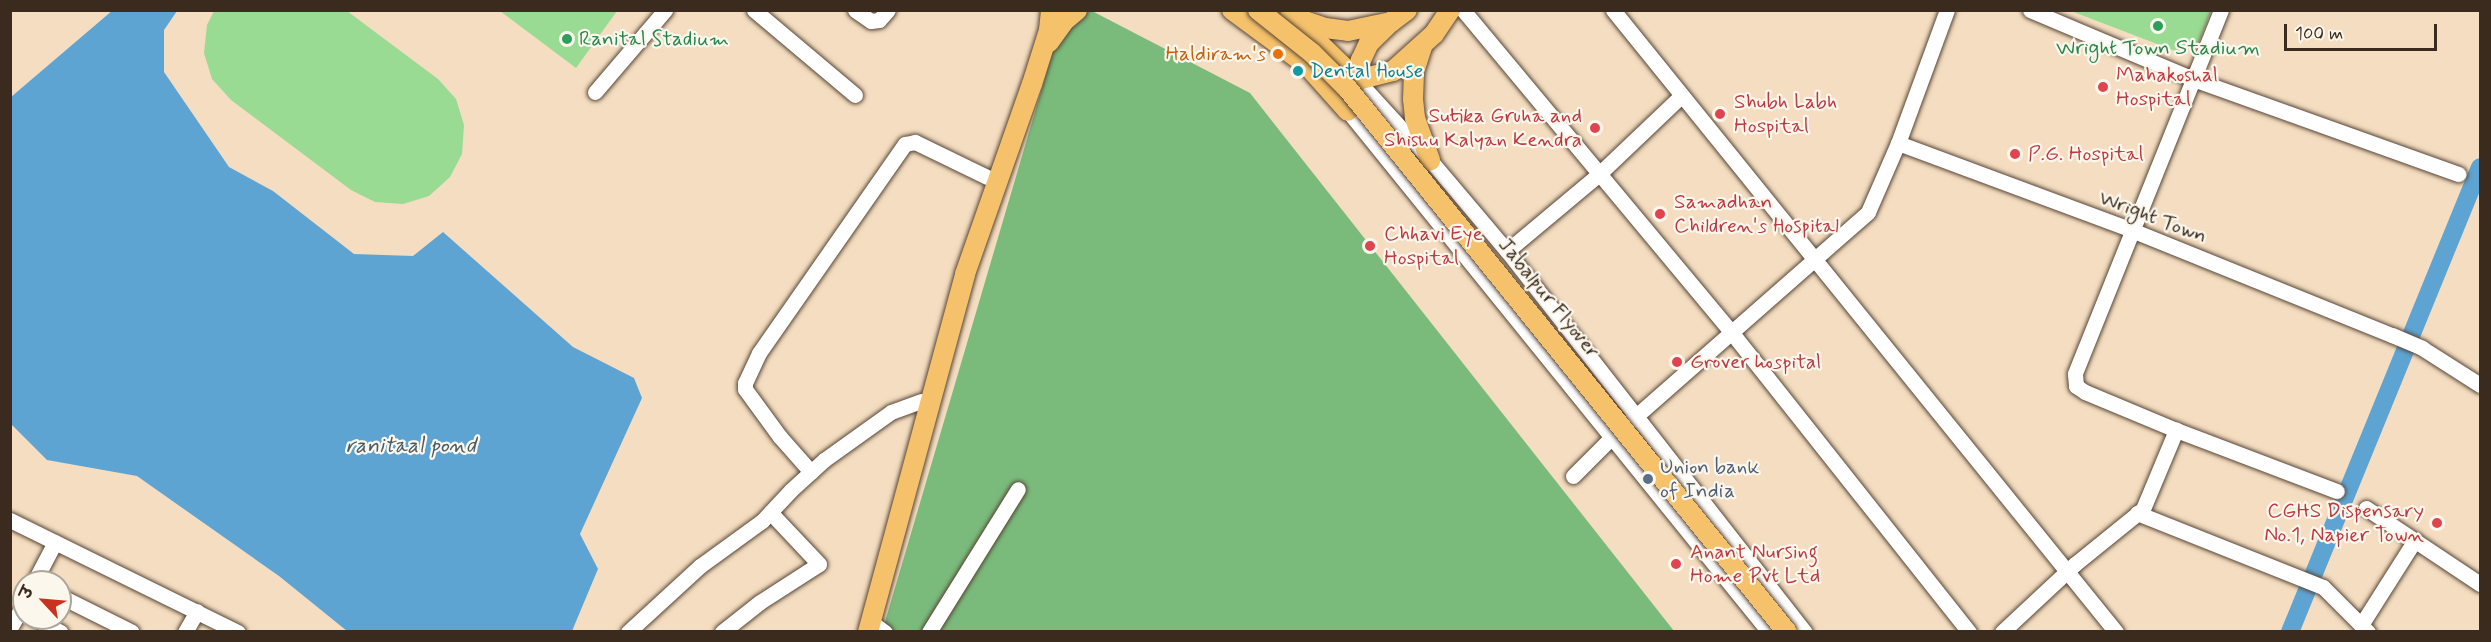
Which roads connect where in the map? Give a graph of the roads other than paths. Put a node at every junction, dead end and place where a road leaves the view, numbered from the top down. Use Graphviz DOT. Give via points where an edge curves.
graph roads {
  1 [pos="665,10"];
  2 [pos="754,10"];
  3 [pos="855,10"];
  4 [pos="888,10"];
  5 [pos="1038,10"];
  6 [pos="1051,10"];
  7 [pos="1077,10"];
  8 [pos="1232,10"];
  9 [pos="1258,10"];
  10 [pos="1450,10"];
  11 [pos="1463,10"];
  12 [pos="1613,10"];
  13 [pos="1947,10"];
  14 [pos="2030,10"];
  15 [pos="2221,10"];
  16 [pos="1286,13"];
  17 [pos="1399,16"];
  18 [pos="1423,45"];
  19 [pos="1042,53"];
  20 [pos="2193,79"];
  21 [pos="1321,80"];
  22 [pos="1356,80"];
  23 [pos="596,92"];
  24 [pos="855,95"];
  25 [pos="1681,96"];
  26 [pos="1348,111"];
  27 [pos="1898,143"];
  28 [pos="1430,160"];
  29 [pos="1599,174"];
  30 [pos="2458,174"];
  31 [pos="987,177"];
  32 [pos="2134,231"];
  33 [pos="1507,251"];
  34 [pos="1814,259"];
  35 [pos="1732,333"];
  36 [pos="2481,385"];
  37 [pos="921,401"];
  38 [pos="1636,418"];
  39 [pos="2176,430"];
  40 [pos="1611,438"];
  41 [pos="811,472"];
  42 [pos="1573,476"];
  43 [pos="1018,489"];
  44 [pos="2337,490"];
  45 [pos="2367,508"];
  46 [pos="770,512"];
  47 [pos="2137,513"];
  48 [pos="10,520"];
  49 [pos="2415,540"];
  50 [pos="55,542"];
  51 [pos="40,570"];
  52 [pos="2067,571"];
  53 [pos="2481,584"];
  54 [pos="72,602"];
  55 [pos="197,611"];
  56 [pos="2365,628"];
  57 [pos="871,629"];
  58 [pos="132,632"];
  59 [pos="185,632"];
  60 [pos="238,632"];
  61 [pos="628,632"];
  62 [pos="722,632"];
  63 [pos="929,632"];
  64 [pos="1768,632"];
  65 [pos="1787,632"];
  66 [pos="1805,632"];
  67 [pos="1969,632"];
  68 [pos="2002,632"];
  69 [pos="2116,632"];
  1 -- 23 [label="street"];
  2 -- 24 [label="street"];
  3 -- 4 [label="street" via="871,21 879,20"];
  5 -- 31 [label="main road" via="1033,48"];
  6 -- 19 [label="main road"];
  7 -- 19 [label="main road" via="1064,21"];
  8 -- 21 [label="main road" via="1284,46"];
  9 -- 65 [label="main road, Jabalpur Flyover, bridge" via="1312,53 1348,89"];
  10 -- 18 [label="main road"];
  11 -- 29 [label="street"];
  12 -- 25 [label="street"];
  13 -- 27 [label="street"];
  14 -- 20 [label="street"];
  15 -- 20 [label="street"];
  16 -- 17 [label="main road" via="1325,28 1348,31"];
  16 -- 22 [label="main road"];
  17 -- 22 [label="main road" via="1369,43"];
  18 -- 22 [label="main road" via="1393,71"];
  18 -- 28 [label="main road" via="1414,72 1413,99 1415,118"];
  19 -- 57 [label="main road" via="971,254"];
  20 -- 30 [label="street"];
  20 -- 32 [label="street"];
  21 -- 22 [label="main road"];
  21 -- 26 [label="main road"];
  22 -- 26 [label="main road"];
  22 -- 28 [label="street"];
  25 -- 29 [label="street"];
  25 -- 34 [label="street"];
  26 -- 40 [label="street"];
  27 -- 32 [label="street, Wright Town"];
  27 -- 34 [label="street" via="1868,212"];
  28 -- 33 [label="street"];
  29 -- 33 [label="street"];
  29 -- 35 [label="street"];
  31 -- 37 [label="main road" via="959,261"];
  31 -- 41 [label="street" via="915,142 905,144 759,354 745,389"];
  32 -- 36 [label="street, Wright Town" via="2422,348"];
  32 -- 39 [label="street" via="2075,374 2076,386"];
  33 -- 38 [label="street"];
  34 -- 35 [label="street"];
  34 -- 52 [label="street"];
  35 -- 38 [label="street"];
  35 -- 67 [label="street"];
  37 -- 41 [label="street" via="891,412"];
  37 -- 57 [label="main road"];
  38 -- 40 [label="street"];
  38 -- 66 [label="street"];
  39 -- 44 [label="street"];
  39 -- 47 [label="street" via="2143,509"];
  40 -- 42 [label="street"];
  40 -- 64 [label="street"];
  41 -- 46 [label="street"];
  43 -- 63 [label="street"];
  45 -- 49 [label="street"];
  46 -- 61 [label="street" via="700,566"];
  46 -- 62 [label="street" via="819,564"];
  47 -- 52 [label="street"];
  47 -- 56 [label="street" via="2323,587"];
  48 -- 50 [label="street"];
  49 -- 53 [label="street"];
  49 -- 56 [label="street"];
  50 -- 51 [label="street"];
  50 -- 55 [label="street"];
  52 -- 68 [label="street"];
  52 -- 69 [label="street"];
  54 -- 58 [label="street"];
  55 -- 59 [label="street"];
  55 -- 60 [label="street"];
}
